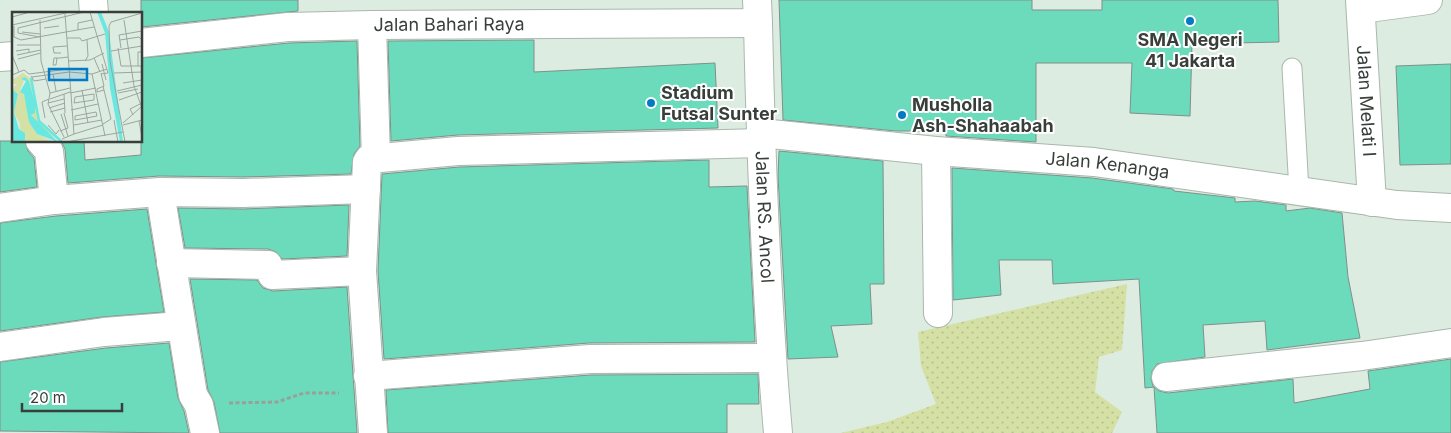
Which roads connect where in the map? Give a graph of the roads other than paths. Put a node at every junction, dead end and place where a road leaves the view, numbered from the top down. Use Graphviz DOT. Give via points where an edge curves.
graph roads {
  1 [pos="1428,0"];
  2 [pos="1360,5"];
  3 [pos="758,12"];
  4 [pos="372,25"];
  5 [pos="142,42"];
  6 [pos="1292,68"];
  7 [pos="760,138"];
  8 [pos="41,142"];
  9 [pos="936,150"];
  10 [pos="376,159"];
  11 [pos="366,189"];
  12 [pos="1299,191"];
  13 [pos="160,192"];
  14 [pos="54,200"];
  15 [pos="1372,202"];
  16 [pos="0,208"];
  17 [pos="1451,208"];
  18 [pos="171,263"];
  19 [pos="362,271"];
  20 [pos="938,313"];
  21 [pos="180,326"];
  22 [pos="1451,343"];
  23 [pos="0,347"];
  24 [pos="772,358"];
  25 [pos="1166,378"];
  26 [pos="369,384"];
  27 [pos="204,433"];
  28 [pos="373,433"];
  29 [pos="778,433"];
  1 -- 2 [label="street"];
  2 -- 15 [label="street, Jalan Melati I"];
  3 -- 4 [label="street, Jalan Bahari Raya"];
  3 -- 7 [label="street, Jalan RS. Ancol"];
  4 -- 5 [label="street, Jalan Bahari Raya" via="288,28"];
  4 -- 10 [label="street"];
  6 -- 12 [label="lane"];
  7 -- 9 [label="street, Jalan Kenanga"];
  7 -- 10 [label="street, Jalan Kenanga" via="458,151"];
  7 -- 24 [label="street, Jalan RS. Ancol"];
  8 -- 14 [label="street" via="49,150"];
  9 -- 12 [label="street, Jalan Kenanga" via="1094,162"];
  9 -- 20 [label="street"];
  10 -- 11 [label="street" via="367,162"];
  11 -- 13 [label="street"];
  11 -- 19 [label="street"];
  12 -- 15 [label="street, Jalan Kenanga"];
  13 -- 14 [label="street"];
  13 -- 18 [label="street"];
  14 -- 16 [label="street"];
  15 -- 17 [label="street, Jalan Kenanga"];
  18 -- 19 [label="street" via="268,265 272,275"];
  18 -- 21 [label="street"];
  19 -- 26 [label="street"];
  21 -- 23 [label="street" via="104,332"];
  21 -- 27 [label="street"];
  22 -- 25 [label="street"];
  24 -- 26 [label="street" via="590,359"];
  24 -- 29 [label="street, Jalan RS. Ancol"];
  26 -- 28 [label="street"];
}
